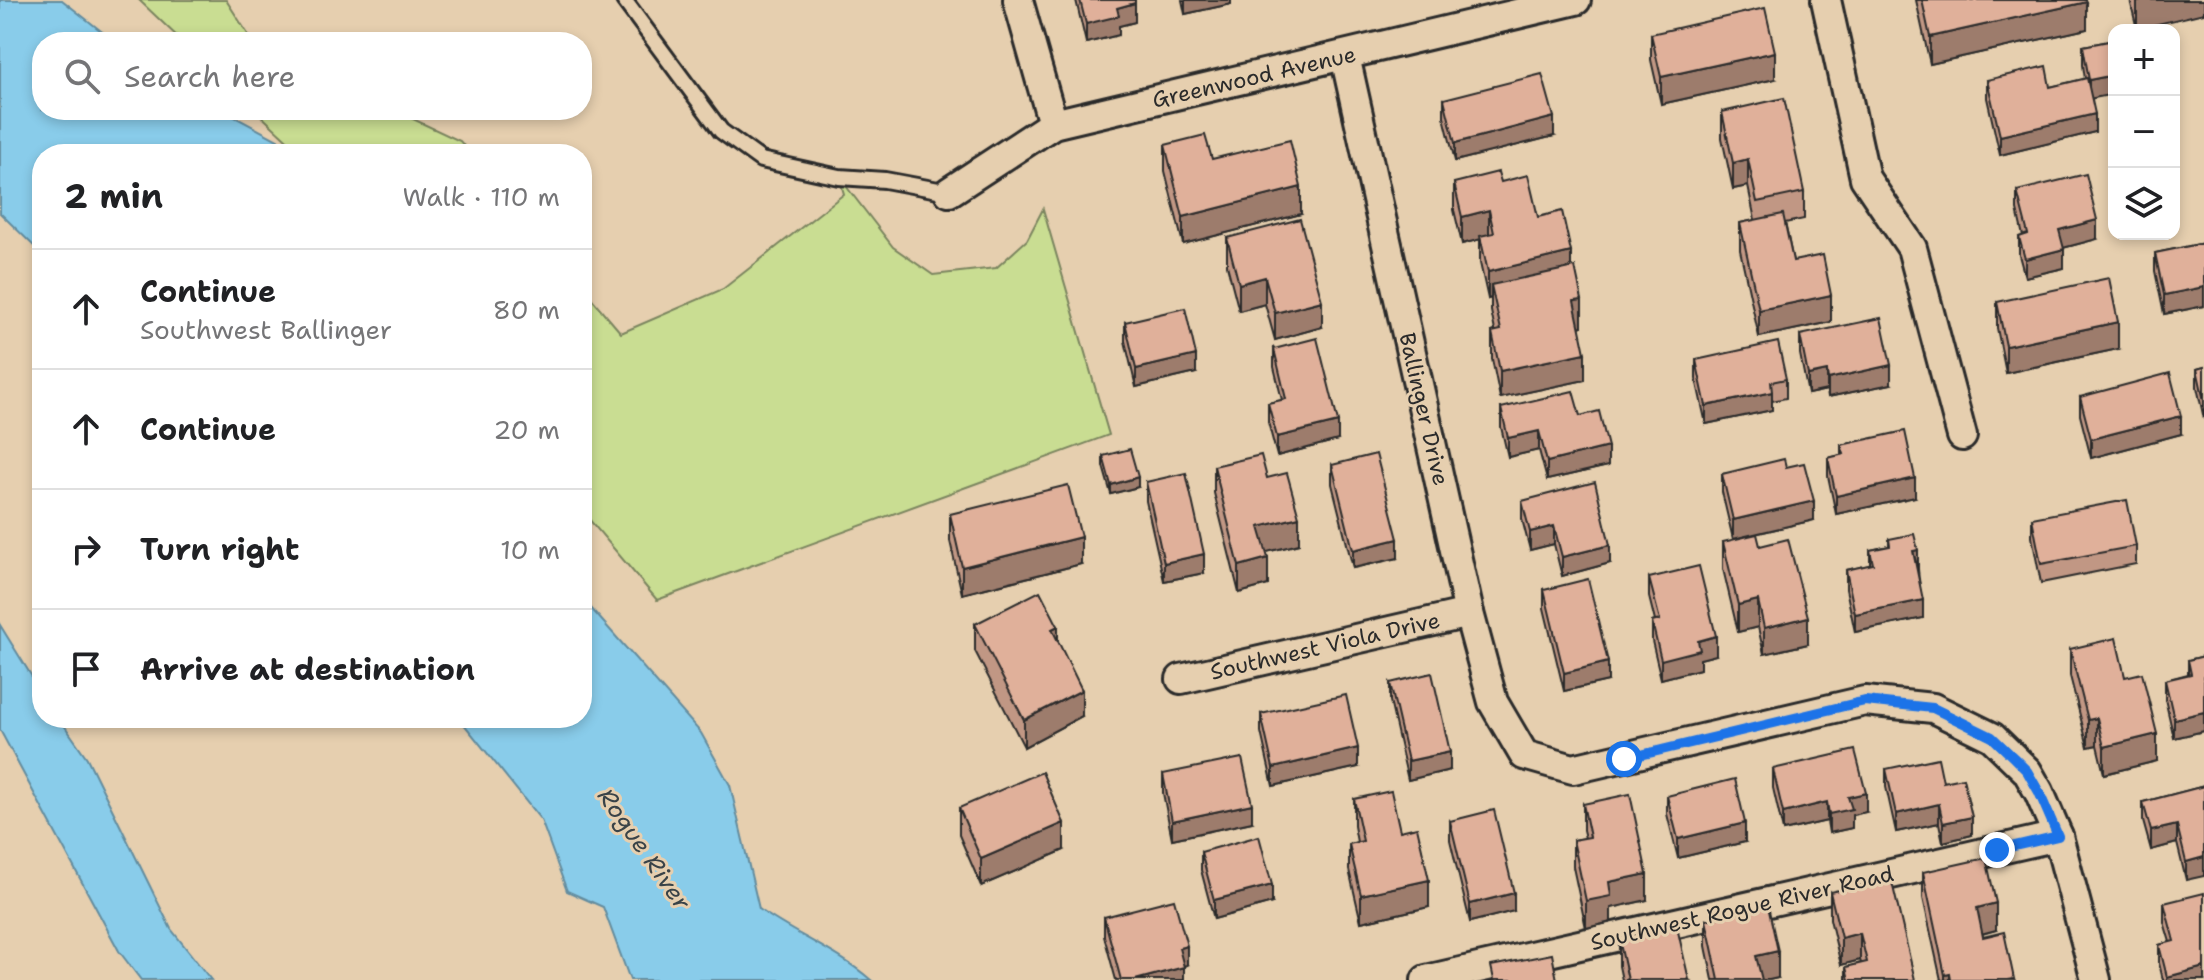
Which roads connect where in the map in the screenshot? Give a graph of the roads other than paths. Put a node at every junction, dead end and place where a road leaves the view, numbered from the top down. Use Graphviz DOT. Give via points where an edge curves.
graph roads {
  1 [pos="624,0"];
  2 [pos="1018,0"];
  3 [pos="1576,0"];
  4 [pos="1826,0"];
  5 [pos="1345,56"];
  6 [pos="1053,124"];
  7 [pos="949,192"];
  8 [pos="1962,436"];
  9 [pos="1469,613"];
  10 [pos="1181,679"];
  11 [pos="2058,836"];
  12 [pos="1426,980"];
  13 [pos="2096,980"];
  1 -- 7 [label="lane" via="721,131 761,160"];
  2 -- 6 [label="street"];
  3 -- 5 [label="street, Greenwood Avenue"];
  4 -- 8 [label="street" via="1865,178 1912,248"];
  5 -- 6 [label="street, Greenwood Avenue"];
  5 -- 9 [label="street, Ballinger Drive"];
  6 -- 7 [label="street, Greenwood Avenue"];
  9 -- 10 [label="street, Southwest Viola Drive"];
  9 -- 11 [label="street, Ballinger Drive" via="1493,702 1524,755 1573,769 1865,701 1933,708 1992,737 2027,771"];
  11 -- 12 [label="street, Southwest Rogue River Road"];
  11 -- 13 [label="street"];
}
